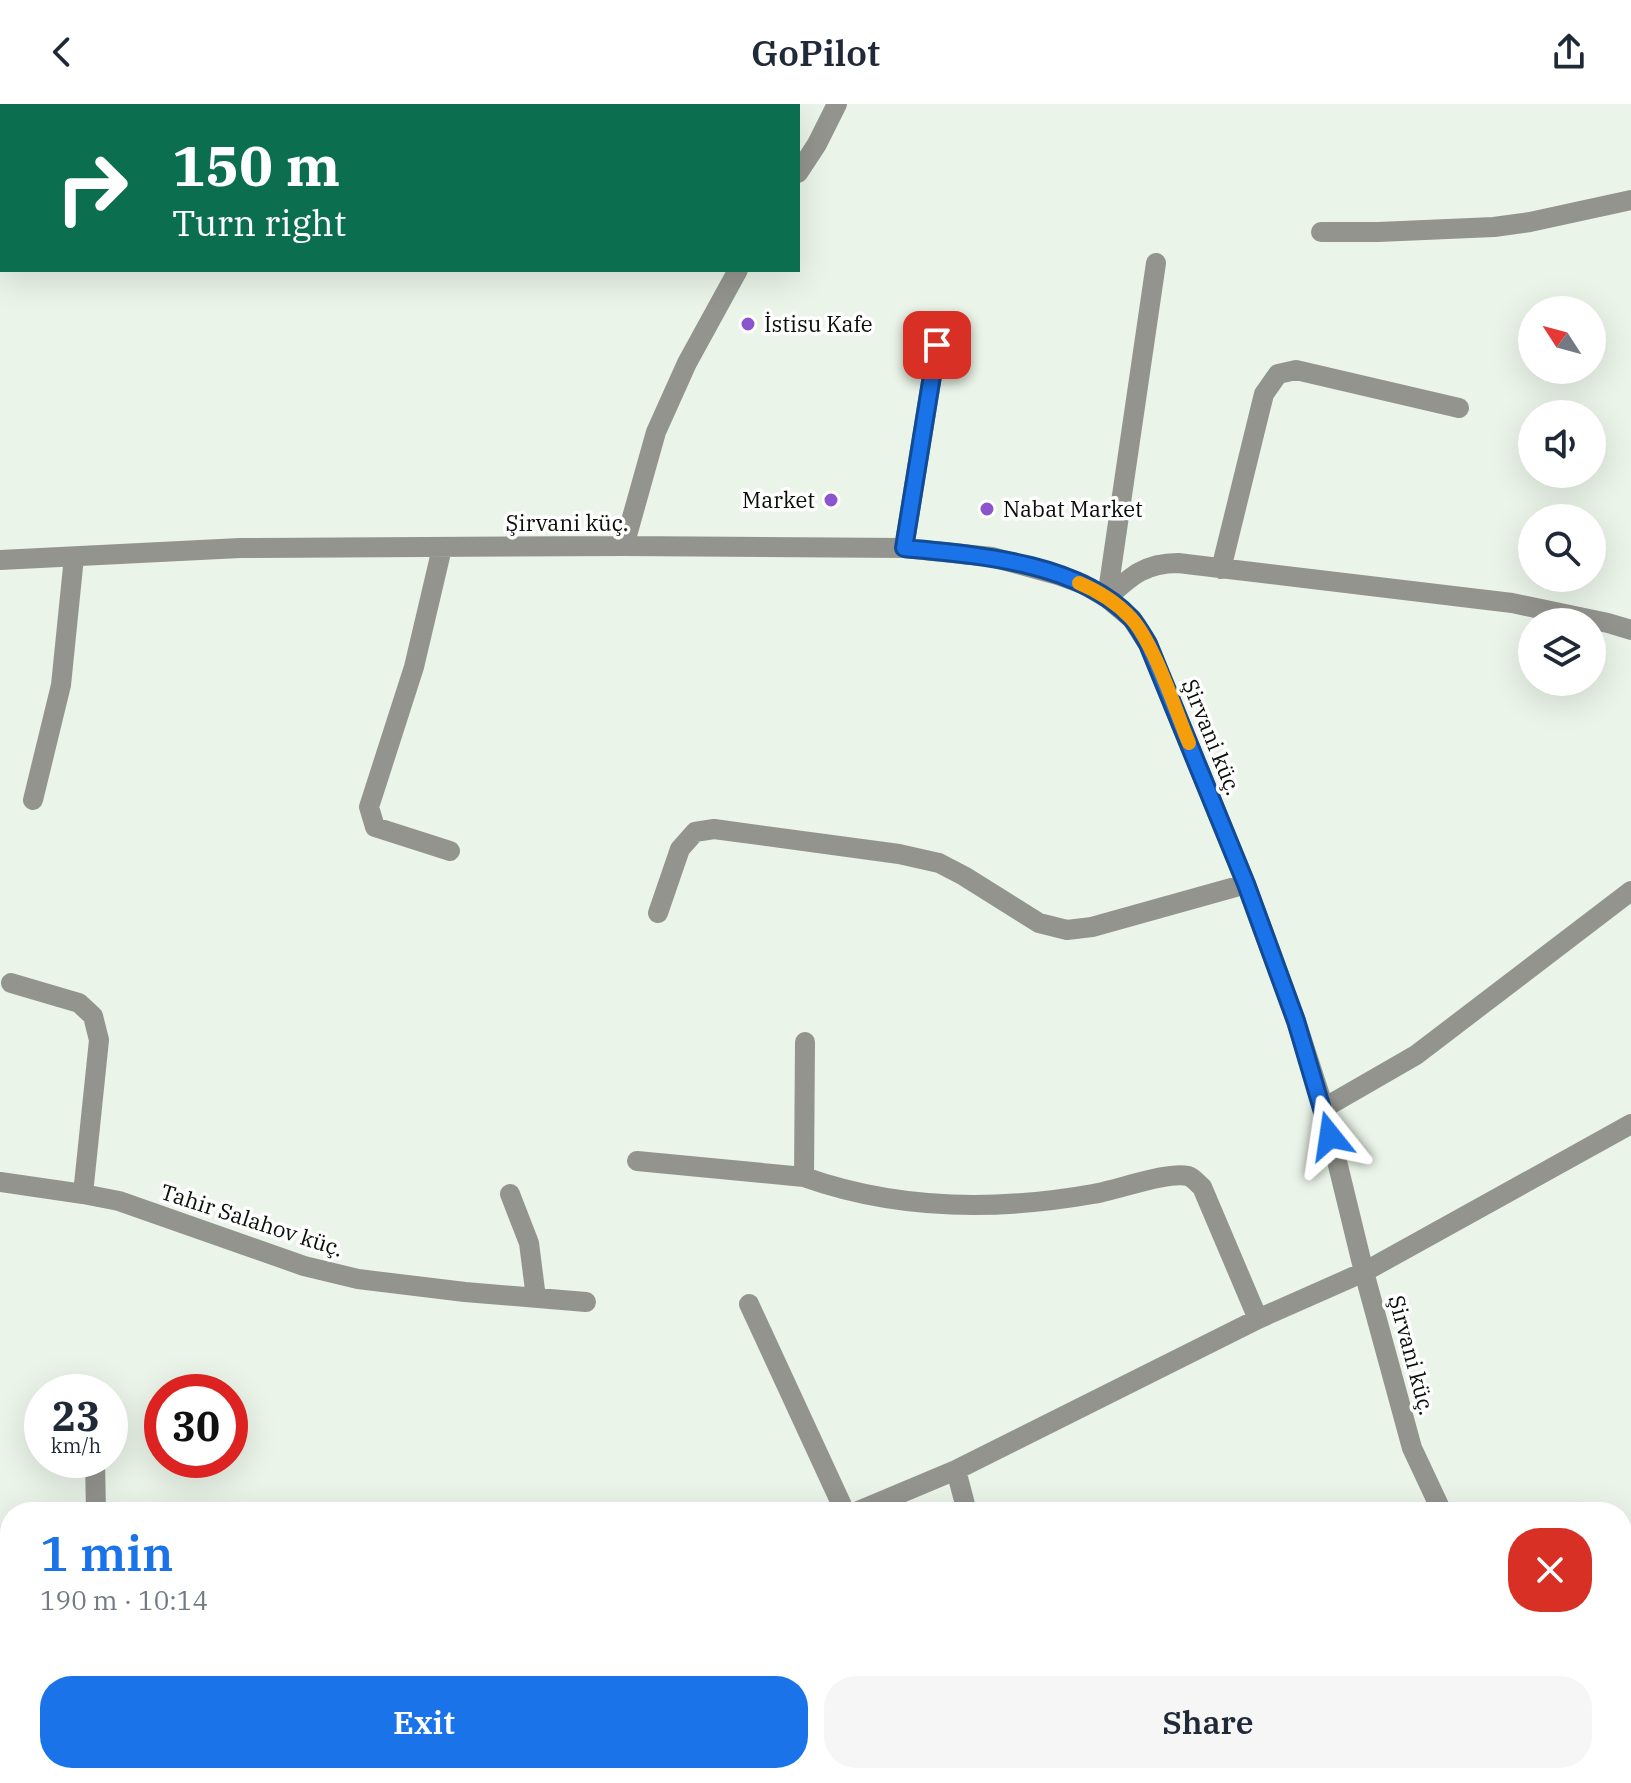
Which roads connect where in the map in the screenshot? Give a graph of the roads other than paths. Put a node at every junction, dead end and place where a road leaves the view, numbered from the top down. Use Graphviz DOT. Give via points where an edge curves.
graph roads {
  1 [pos="837,104"];
  2 [pos="800,170"];
  3 [pos="1631,200"];
  4 [pos="1321,232"];
  5 [pos="1156,263"];
  6 [pos="737,272"];
  7 [pos="937,345"];
  8 [pos="1459,408"];
  9 [pos="624,546"];
  10 [pos="442,548"];
  11 [pos="904,548"];
  12 [pos="74,557"];
  13 [pos="0,560"];
  14 [pos="1221,569"];
  15 [pos="1107,598"];
  16 [pos="1631,630"];
  17 [pos="33,800"];
  18 [pos="450,851"];
  19 [pos="1246,884"];
  20 [pos="1631,891"];
  21 [pos="658,913"];
  22 [pos="11,983"];
  23 [pos="805,1042"];
  24 [pos="1324,1108"];
  25 [pos="1631,1124"];
  26 [pos="637,1161"];
  27 [pos="804,1177"];
  28 [pos="0,1182"];
  29 [pos="83,1194"];
  30 [pos="510,1194"];
  31 [pos="1364,1272"];
  32 [pos="536,1298"];
  33 [pos="586,1302"];
  34 [pos="749,1304"];
  35 [pos="1258,1319"];
  36 [pos="956,1470"];
  37 [pos="95,1478"];
  38 [pos="96,1502"];
  39 [pos="840,1502"];
  40 [pos="880,1502"];
  41 [pos="964,1502"];
  42 [pos="1437,1502"];
  1 -- 2 [label="street"];
  3 -- 4 [label="street" via="1494,227"];
  5 -- 15 [label="street"];
  6 -- 9 [label="street" via="656,432"];
  7 -- 11 [label="street"];
  8 -- 14 [label="street" via="1296,370 1278,374 1264,394"];
  9 -- 10 [label="street, Şirvani küç."];
  9 -- 11 [label="street, Şirvani küç."];
  10 -- 12 [label="street, Şirvani küç." via="240,548"];
  10 -- 18 [label="street" via="414,667 369,807 375,827"];
  11 -- 15 [label="street, Şirvani küç." via="992,557 1058,575"];
  12 -- 13 [label="street, Şirvani küç."];
  12 -- 17 [label="street" via="61,685"];
  14 -- 15 [label="street" via="1159,563"];
  14 -- 16 [label="street" via="1512,603"];
  15 -- 19 [label="street, Şirvani küç." via="1132,619 1148,644"];
  19 -- 21 [label="street" via="1067,930 1039,923 939,863 714,829 695,832 680,849"];
  19 -- 24 [label="street, Şirvani küç."];
  20 -- 24 [label="street" via="1416,1055"];
  22 -- 29 [label="street" via="79,1003 93,1016 99,1040"];
  23 -- 27 [label="street"];
  24 -- 31 [label="street, Şirvani küç."];
  25 -- 31 [label="street"];
  26 -- 27 [label="street"];
  27 -- 35 [label="street" via="891,1200 969,1206 1048,1202 1173,1174 1191,1177 1202,1187"];
  28 -- 29 [label="street, Tahir Salahov küç."];
  29 -- 32 [label="street, Tahir Salahov küç." via="358,1279"];
  30 -- 32 [label="street" via="529,1243"];
  31 -- 35 [label="street"];
  31 -- 42 [label="street, Şirvani küç." via="1412,1448"];
  32 -- 33 [label="street, Tahir Salahov küç."];
  34 -- 39 [label="street"];
  35 -- 36 [label="street"];
  36 -- 40 [label="street"];
  36 -- 41 [label="street"];
  37 -- 38 [label="street"];
}
